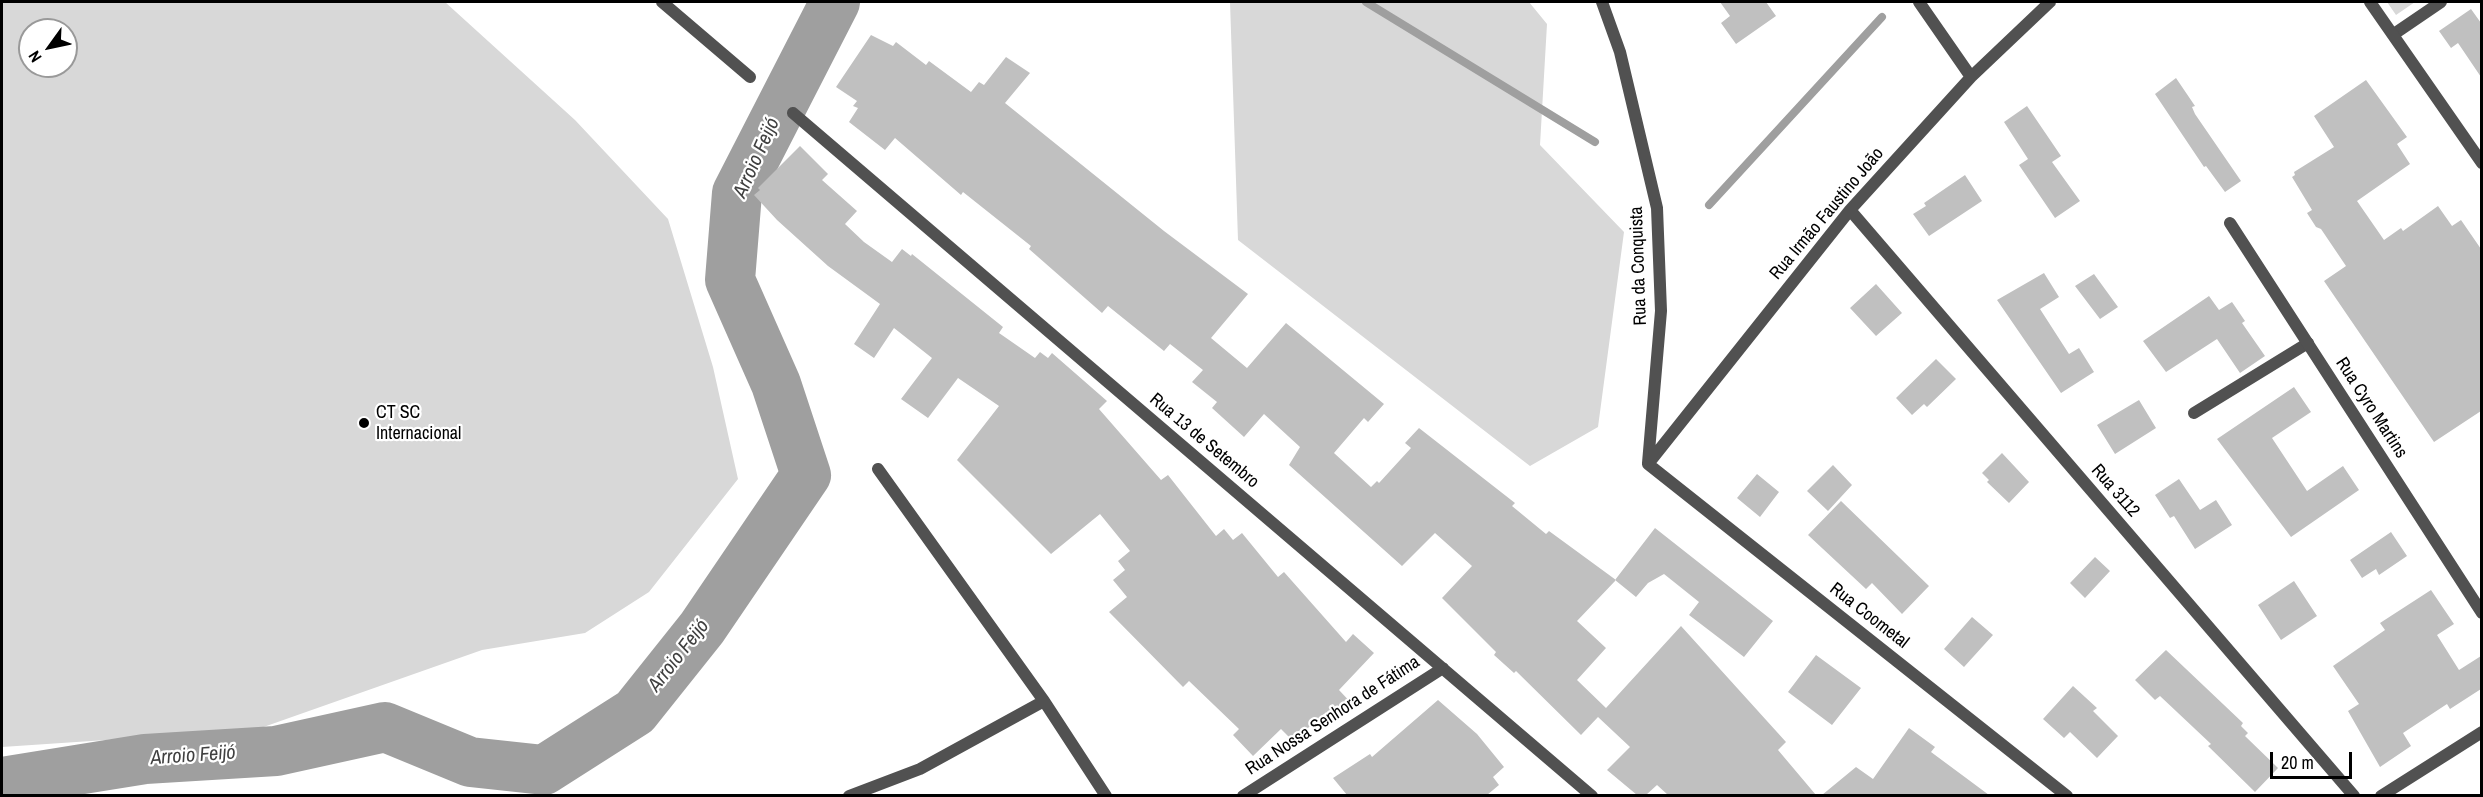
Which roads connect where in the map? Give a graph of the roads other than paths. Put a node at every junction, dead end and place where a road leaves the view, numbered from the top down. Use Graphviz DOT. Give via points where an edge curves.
graph roads {
  1 [pos="662,2"];
  2 [pos="1602,2"];
  3 [pos="1919,2"];
  4 [pos="2050,2"];
  5 [pos="2370,2"];
  6 [pos="2441,2"];
  7 [pos="2394,34"];
  8 [pos="1971,76"];
  9 [pos="750,77"];
  10 [pos="793,113"];
  11 [pos="2481,163"];
  12 [pos="1850,210"];
  13 [pos="2230,223"];
  14 [pos="2308,343"];
  15 [pos="2194,413"];
  16 [pos="1648,464"];
  17 [pos="878,469"];
  18 [pos="2481,613"];
  19 [pos="1443,668"];
  20 [pos="1044,701"];
  21 [pos="2481,732"];
  22 [pos="849,795"];
  23 [pos="1106,795"];
  24 [pos="1243,795"];
  25 [pos="1592,795"];
  26 [pos="2067,795"];
  27 [pos="2354,795"];
  28 [pos="2381,795"];
  1 -- 9 [label="street"];
  2 -- 16 [label="street, Rua da Conquista" via="1620,52 1657,208 1661,311"];
  3 -- 8 [label="street"];
  4 -- 8 [label="street, Rua Irmão Faustino João"];
  5 -- 7 [label="street"];
  6 -- 7 [label="street"];
  7 -- 11 [label="street"];
  8 -- 12 [label="street, Rua Irmão Faustino João"];
  10 -- 19 [label="street, Rua 13 de Setembro"];
  12 -- 16 [label="street, Rua Irmão Faustino João"];
  12 -- 27 [label="street, Rua 3112"];
  13 -- 14 [label="street, Rua Cyro Martins"];
  14 -- 15 [label="street"];
  14 -- 18 [label="street, Rua Cyro Martins"];
  16 -- 26 [label="street, Rua Coometal"];
  17 -- 20 [label="street"];
  19 -- 24 [label="street, Rua Nossa Senhora de Fátima"];
  19 -- 25 [label="street, Rua 13 de Setembro"];
  20 -- 22 [label="street" via="920,769"];
  20 -- 23 [label="street"];
  21 -- 28 [label="street"];
}
